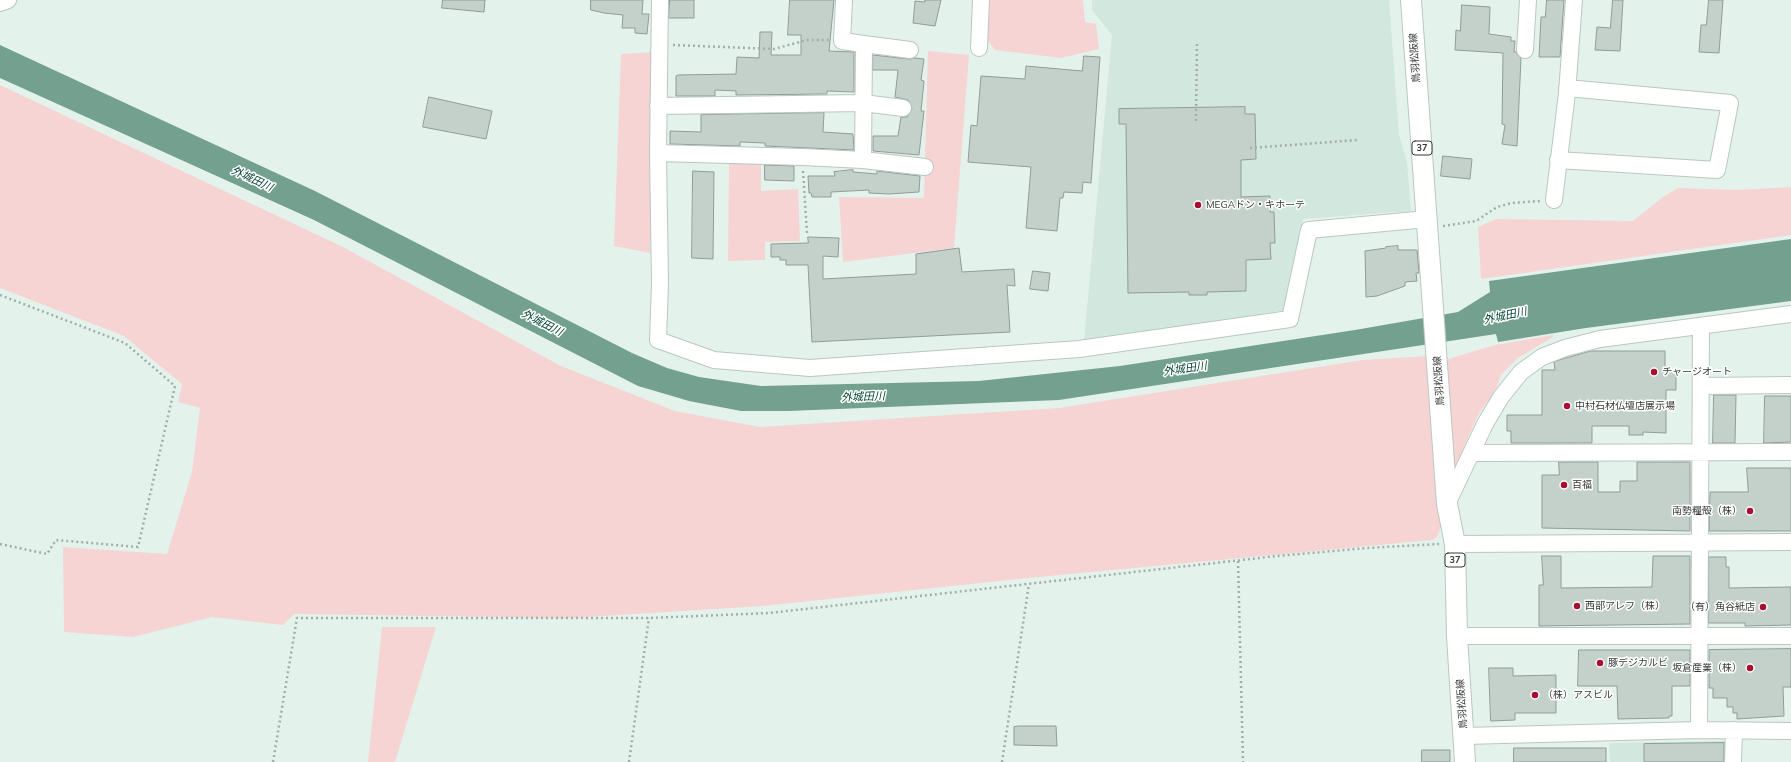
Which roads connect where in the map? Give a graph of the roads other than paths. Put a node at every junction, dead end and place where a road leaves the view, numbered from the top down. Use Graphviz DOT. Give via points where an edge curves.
graph roads {
  1 [pos="8,0"];
  2 [pos="660,0"];
  3 [pos="844,0"];
  4 [pos="981,0"];
  5 [pos="1411,0"];
  6 [pos="1528,0"];
  7 [pos="1574,0"];
  8 [pos="0,3"];
  9 [pos="864,44"];
  10 [pos="978,48"];
  11 [pos="910,50"];
  12 [pos="1525,50"];
  13 [pos="1567,88"];
  14 [pos="863,103"];
  15 [pos="658,106"];
  16 [pos="903,108"];
  17 [pos="658,153"];
  18 [pos="863,160"];
  19 [pos="1558,160"];
  20 [pos="925,167"];
  21 [pos="1554,200"];
  22 [pos="1427,218"];
  23 [pos="1791,314"];
  24 [pos="1701,326"];
  25 [pos="1791,385"];
  26 [pos="1701,386"];
  27 [pos="1701,452"];
  28 [pos="1791,452"];
  29 [pos="1473,453"];
  30 [pos="1447,504"];
  31 [pos="1699,542"];
  32 [pos="1791,542"];
  33 [pos="1455,544"];
  34 [pos="1457,636"];
  35 [pos="1700,636"];
  36 [pos="1791,636"];
  37 [pos="1699,730"];
  38 [pos="1734,730"];
  39 [pos="1791,731"];
  40 [pos="1464,736"];
  41 [pos="1465,762"];
  42 [pos="1733,762"];
  1 -- 8 [label="street"];
  2 -- 15 [label="street"];
  3 -- 9 [label="street" via="842,40"];
  4 -- 10 [label="street"];
  5 -- 22 [label="main road, 鳥羽松阪線 / 37"];
  6 -- 12 [label="street"];
  7 -- 13 [label="street"];
  9 -- 11 [label="street"];
  9 -- 14 [label="street"];
  13 -- 19 [label="street"];
  13 -- 19 [label="street" via="1730,102 1717,170"];
  14 -- 15 [label="street"];
  14 -- 16 [label="street"];
  14 -- 18 [label="street"];
  15 -- 17 [label="street"];
  17 -- 18 [label="street"];
  17 -- 22 [label="street" via="658,340 714,360 810,368 1079,349 1290,319 1309,230"];
  18 -- 20 [label="street"];
  19 -- 21 [label="street"];
  22 -- 30 [label="main road, 鳥羽松阪線 / 37"];
  23 -- 24 [label="street"];
  24 -- 26 [label="street"];
  24 -- 29 [label="street" via="1600,339 1542,357 1521,372 1501,397 1485,424"];
  25 -- 26 [label="street"];
  26 -- 27 [label="street"];
  27 -- 28 [label="street"];
  27 -- 29 [label="street"];
  27 -- 31 [label="street"];
  29 -- 30 [label="street"];
  30 -- 33 [label="main road, 鳥羽松阪線 / 37"];
  31 -- 32 [label="street"];
  31 -- 33 [label="street"];
  31 -- 35 [label="street"];
  33 -- 34 [label="main road, 鳥羽松阪線 / 37"];
  34 -- 35 [label="street"];
  34 -- 40 [label="main road, 鳥羽松阪線 / 37"];
  35 -- 36 [label="street"];
  35 -- 37 [label="street"];
  37 -- 38 [label="street"];
  37 -- 40 [label="street"];
  38 -- 39 [label="street"];
  38 -- 42 [label="street"];
  40 -- 41 [label="main road, 鳥羽松阪線 / 37"];
}
